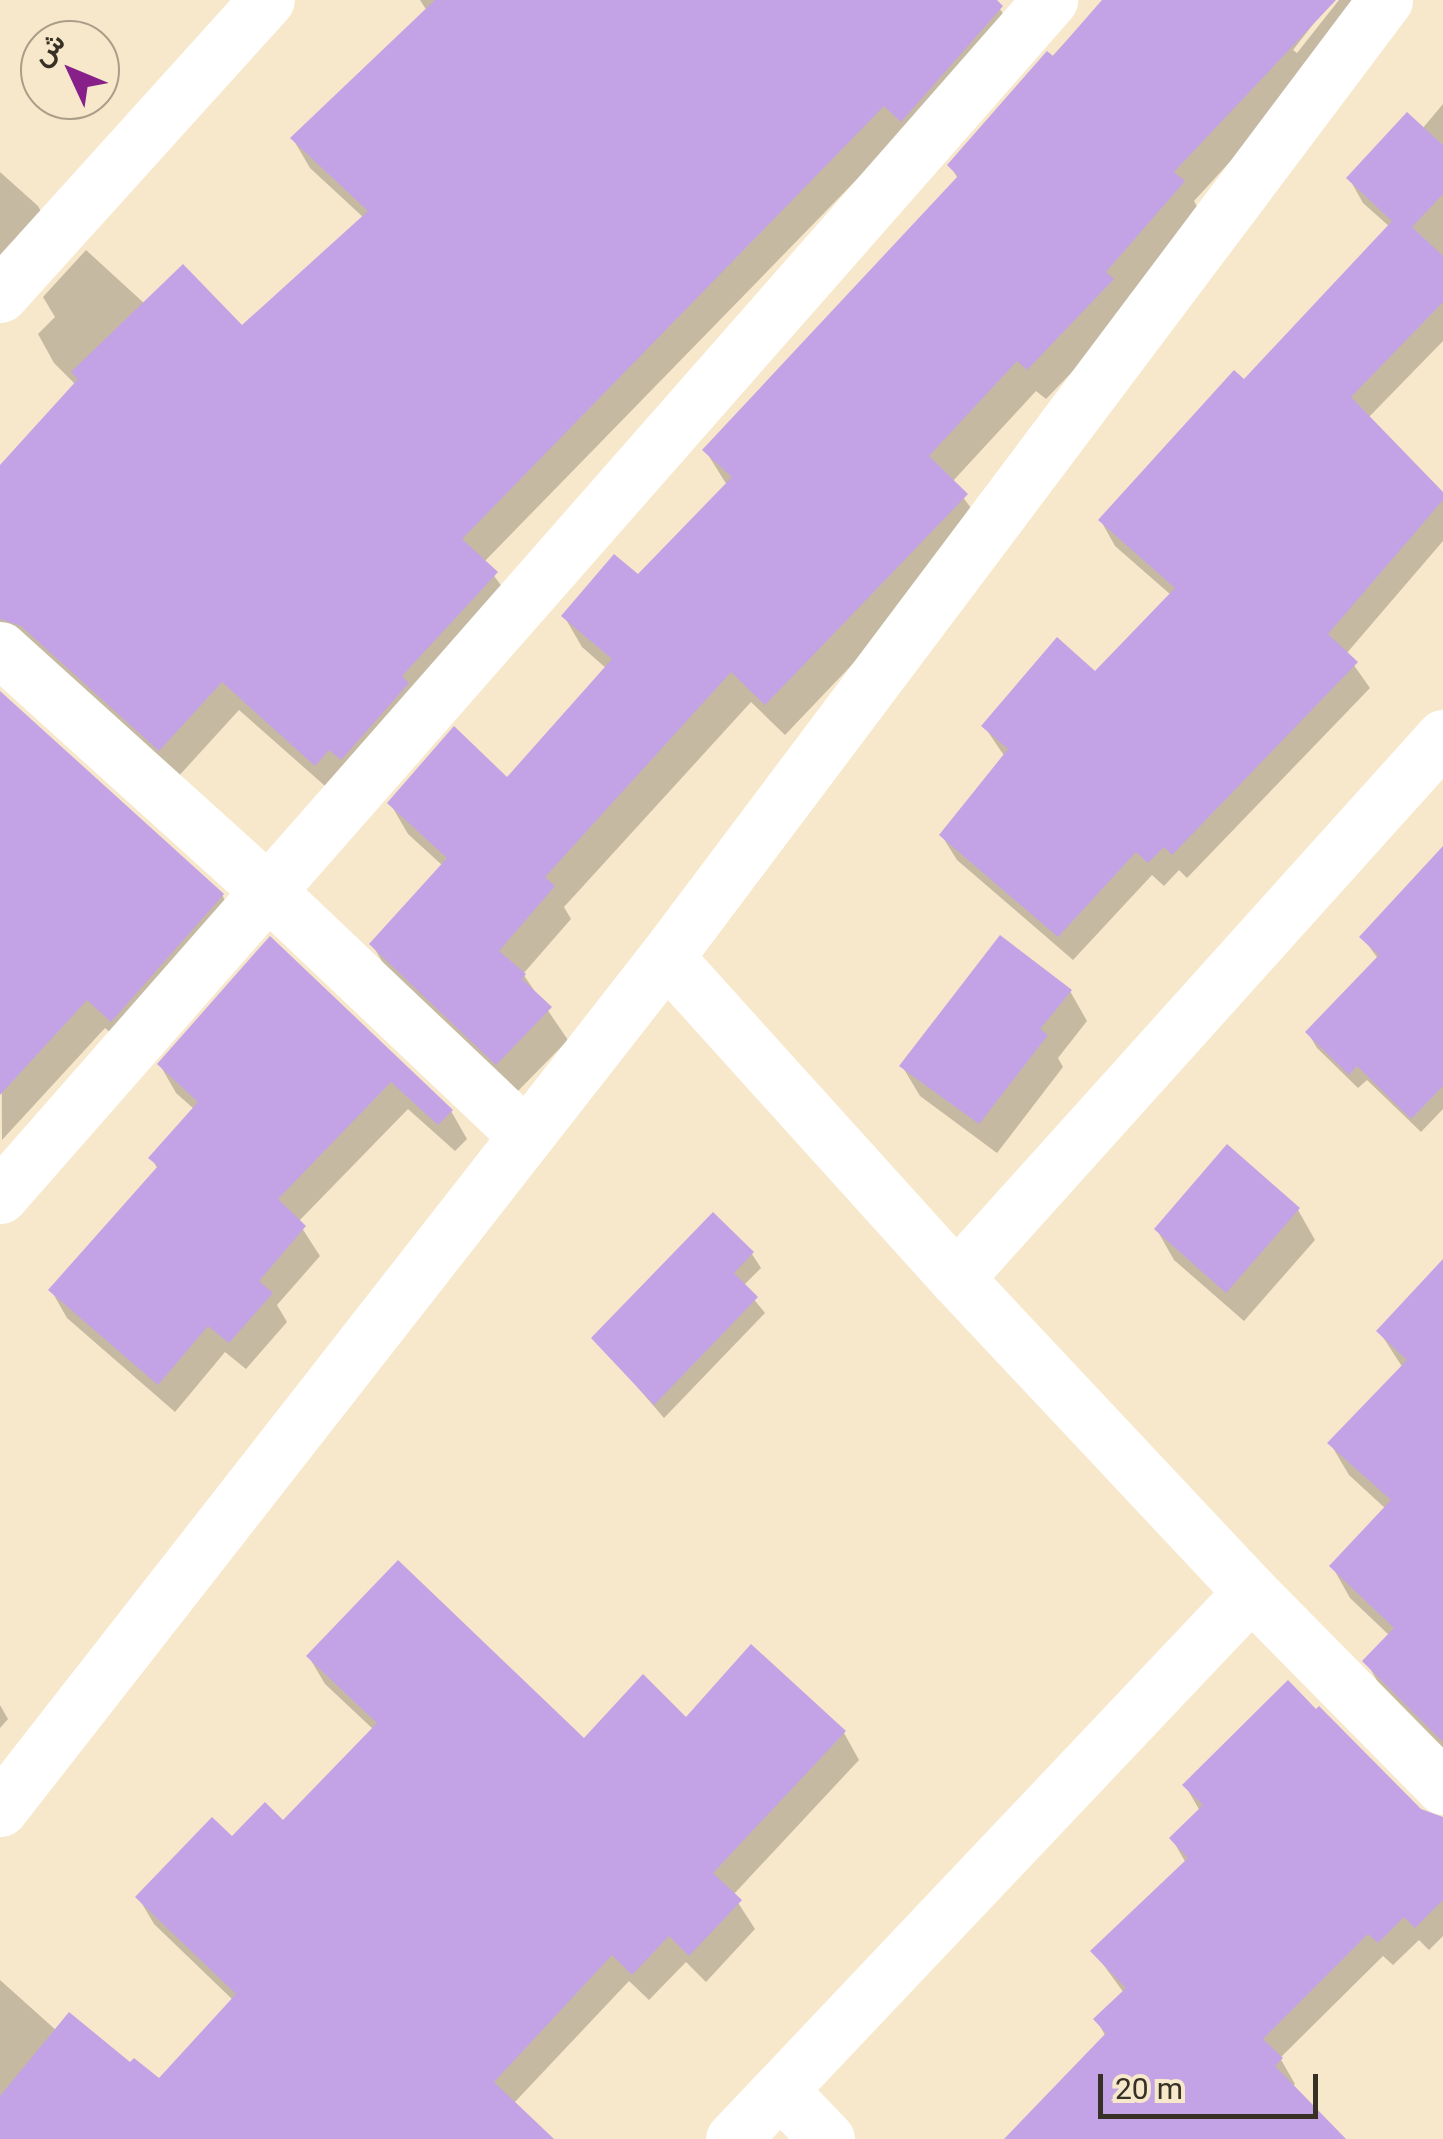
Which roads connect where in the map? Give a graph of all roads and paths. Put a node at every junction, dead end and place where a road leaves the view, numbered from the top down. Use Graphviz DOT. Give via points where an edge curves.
graph roads {
  1 [pos="268,0"];
  2 [pos="1050,0"];
  3 [pos="1385,0"];
  4 [pos="0,295"];
  5 [pos="0,649"];
  6 [pos="1443,736"];
  7 [pos="270,893"];
  8 [pos="666,957"];
  9 [pos="524,1134"];
  10 [pos="0,1196"];
  11 [pos="956,1278"];
  12 [pos="1251,1592"];
  13 [pos="1443,1786"];
  14 [pos="0,1809"];
  15 [pos="780,2090"];
  16 [pos="733,2139"];
  17 [pos="827,2139"];
  1 -- 4 [label="street"];
  2 -- 7 [label="street"];
  3 -- 8 [label="street"];
  5 -- 7 [label="street"];
  6 -- 11 [label="street"];
  7 -- 9 [label="street"];
  7 -- 10 [label="street"];
  8 -- 9 [label="street"];
  8 -- 11 [label="street"];
  9 -- 14 [label="street"];
  11 -- 12 [label="street"];
  12 -- 13 [label="street"];
  12 -- 15 [label="street"];
  15 -- 16 [label="street"];
  15 -- 17 [label="street"];
}
